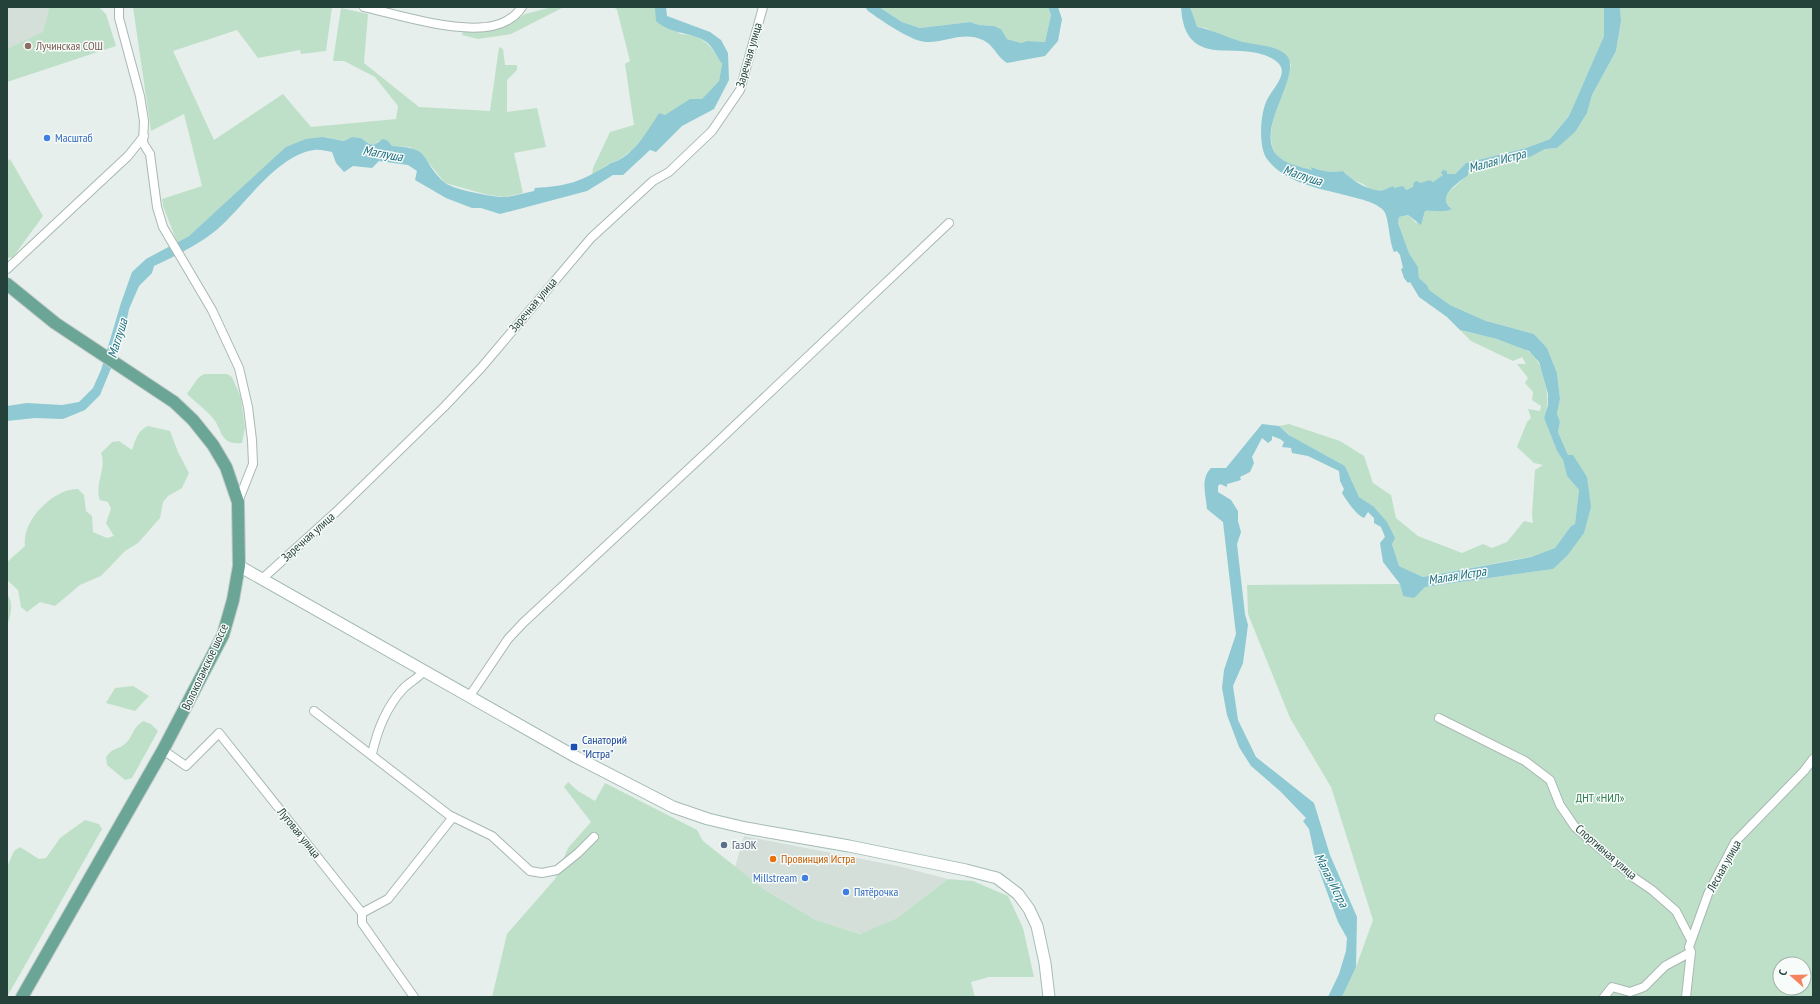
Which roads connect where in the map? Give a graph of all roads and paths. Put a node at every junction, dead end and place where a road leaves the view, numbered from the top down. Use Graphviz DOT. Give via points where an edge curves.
graph roads {
  1 [pos="112,7"];
  2 [pos="119,7"];
  3 [pos="364,7"];
  4 [pos="522,7"];
  5 [pos="763,7"];
  6 [pos="119,18"];
  7 [pos="144,136"];
  8 [pos="949,223"];
  9 [pos="7,268"];
  10 [pos="7,284"];
  11 [pos="238,502"];
  12 [pos="239,566"];
  13 [pos="262,579"];
  14 [pos="423,672"];
  15 [pos="469,698"];
  16 [pos="314,711"];
  17 [pos="1439,718"];
  18 [pos="163,750"];
  19 [pos="372,754"];
  20 [pos="1813,759"];
  21 [pos="453,817"];
  22 [pos="594,837"];
  23 [pos="362,913"];
  24 [pos="1691,940"];
  25 [pos="1691,952"];
  26 [pos="22,997"];
  27 [pos="414,997"];
  28 [pos="1049,997"];
  29 [pos="1604,997"];
  30 [pos="1686,997"];
  1 -- 6 [label="street"];
  2 -- 6 [label="street"];
  3 -- 4 [label="street" via="454,27 491,27 511,19"];
  5 -- 13 [label="street, Заречная улица" via="740,90 712,131 669,172 653,181 591,238 481,368 444,407 337,511"];
  6 -- 7 [label="street" via="140,96"];
  7 -- 9 [label="street" via="128,156"];
  7 -- 11 [label="street" via="143,143 150,154 162,227 212,310 239,368 248,407 253,464"];
  8 -- 15 [label="street" via="523,623 508,639"];
  10 -- 11 [label="main road, Волоколамское шоссе" via="80,341 138,376 174,402 213,444 226,467"];
  11 -- 12 [label="main road, Волоколамское шоссе"];
  12 -- 13 [label="main road"];
  12 -- 18 [label="main road, Волоколамское шоссе" via="223,635"];
  13 -- 14 [label="main road"];
  14 -- 15 [label="main road"];
  14 -- 19 [label="street" via="402,689 388,710 377,733"];
  15 -- 28 [label="main road" via="576,758 687,813 746,828 849,846 996,878 1018,894 1037,926"];
  16 -- 19 [label="street"];
  17 -- 24 [label="street, Спортивная улица" via="1525,761 1550,780 1560,805 1575,827 1676,911"];
  18 -- 23 [label="street, Луговая улица" via="186,766 219,733"];
  18 -- 26 [label="main road, Волоколамское шоссе"];
  19 -- 21 [label="street"];
  20 -- 24 [label="street, Лесная улица" via="1735,842 1708,894"];
  21 -- 22 [label="street" via="492,836 530,871 542,873 557,870"];
  21 -- 23 [label="street" via="388,899"];
  23 -- 27 [label="street, Луговая улица" via="362,923"];
  24 -- 25 [label="street, Лесная улица"];
  25 -- 29 [label="street" via="1665,966 1644,987 1630,992 1612,987"];
  25 -- 30 [label="street, Лесная улица"];
}
